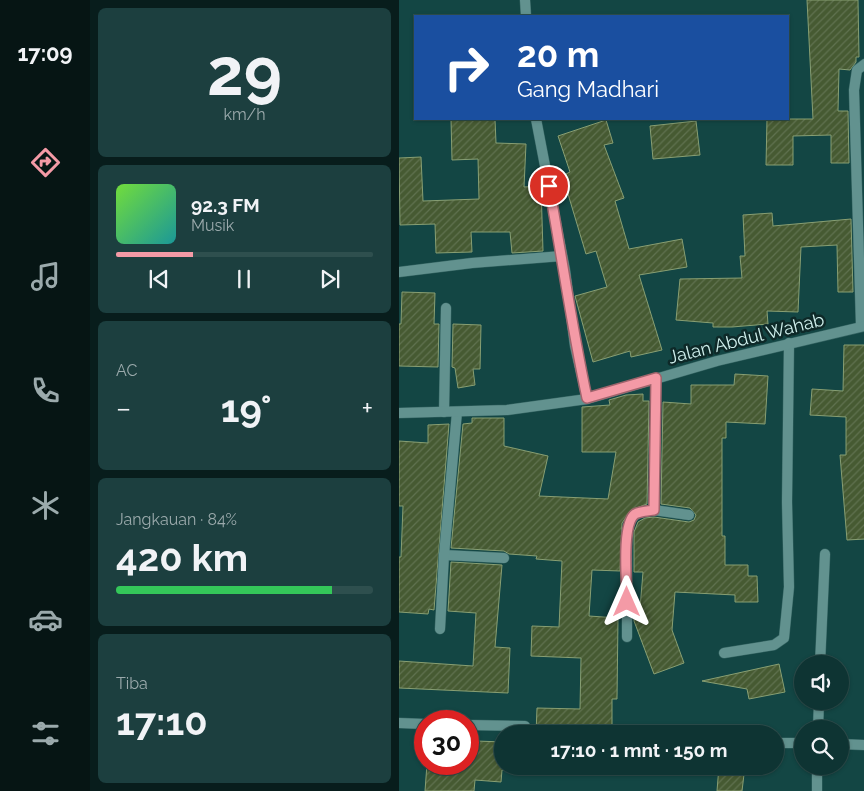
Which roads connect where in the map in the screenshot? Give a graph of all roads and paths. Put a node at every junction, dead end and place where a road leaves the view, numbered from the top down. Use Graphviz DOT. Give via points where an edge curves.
graph roads {
  1 [pos="525,0"];
  2 [pos="526,15"];
  3 [pos="864,64"];
  4 [pos="536,120"];
  5 [pos="562,256"];
  6 [pos="399,272"];
  7 [pos="446,308"];
  8 [pos="863,326"];
  9 [pos="789,343"];
  10 [pos="656,378"];
  11 [pos="587,398"];
  12 [pos="444,412"];
  13 [pos="457,412"];
  14 [pos="399,413"];
  15 [pos="654,510"];
  16 [pos="689,515"];
  17 [pos="825,554"];
  18 [pos="444,555"];
  19 [pos="504,558"];
  20 [pos="440,629"];
  21 [pos="627,637"];
  22 [pos="724,653"];
  23 [pos="820,655"];
  24 [pos="399,723"];
  25 [pos="414,724"];
  26 [pos="479,725"];
  27 [pos="494,725"];
  28 [pos="849,744"];
  29 [pos="864,745"];
  30 [pos="817,775"];
  31 [pos="817,791"];
  1 -- 2 [label="street"];
  3 -- 8 [label="street" via="857,70 854,90"];
  4 -- 5 [label="street"];
  5 -- 6 [label="street"];
  5 -- 11 [label="street" via="575,346"];
  7 -- 12 [label="street"];
  8 -- 9 [label="street, Jalan Abdul Wahab"];
  9 -- 10 [label="street, Jalan Abdul Wahab"];
  9 -- 22 [label="street" via="788,595 784,638 774,645"];
  10 -- 11 [label="street, Jalan Abdul Wahab"];
  10 -- 15 [label="street"];
  11 -- 13 [label="street, Jalan Abdul Wahab" via="515,409"];
  12 -- 13 [label="street, Jalan Abdul Wahab"];
  12 -- 14 [label="street, Jalan Abdul Wahab"];
  13 -- 18 [label="street"];
  15 -- 16 [label="street"];
  15 -- 21 [label="street" via="637,513 630,519 627,531"];
  17 -- 23 [label="street"];
  18 -- 19 [label="street"];
  18 -- 20 [label="street"];
  24 -- 25 [label="street"];
  26 -- 27 [label="street"];
  28 -- 29 [label="street"];
  30 -- 31 [label="street"];
}
